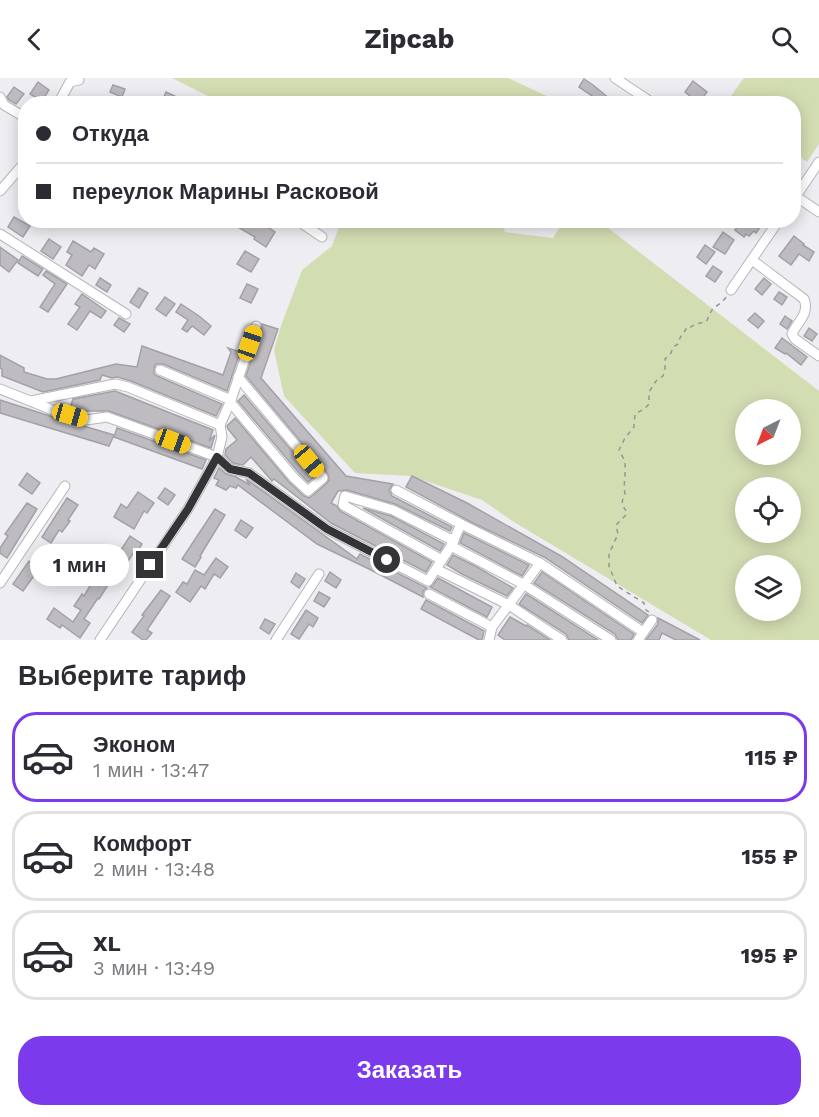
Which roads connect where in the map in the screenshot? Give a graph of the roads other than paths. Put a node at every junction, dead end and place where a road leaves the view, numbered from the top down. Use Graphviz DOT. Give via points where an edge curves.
graph roads {
  1 [pos="615,78"];
  2 [pos="79,80"];
  3 [pos="62,96"];
  4 [pos="642,96"];
  5 [pos="0,97"];
  6 [pos="18,113"];
  7 [pos="819,162"];
  8 [pos="18,169"];
  9 [pos="801,187"];
  10 [pos="0,190"];
  11 [pos="801,201"];
  12 [pos="819,212"];
  13 [pos="309,228"];
  14 [pos="774,228"];
  15 [pos="0,234"];
  16 [pos="322,237"];
  17 [pos="752,260"];
  18 [pos="728,294"];
  19 [pos="126,315"];
  20 [pos="256,326"];
  21 [pos="819,356"];
  22 [pos="160,370"];
  23 [pos="238,377"];
  24 [pos="0,389"];
  25 [pos="31,401"];
  26 [pos="230,401"];
  27 [pos="220,425"];
  28 [pos="217,457"];
  29 [pos="65,486"];
  30 [pos="396,490"];
  31 [pos="461,524"];
  32 [pos="453,544"];
  33 [pos="442,560"];
  34 [pos="540,563"];
  35 [pos="436,569"];
  36 [pos="319,574"];
  37 [pos="0,584"];
  38 [pos="523,584"];
  39 [pos="429,594"];
  40 [pos="508,604"];
  41 [pos="652,620"];
  42 [pos="492,627"];
  43 [pos="640,636"];
  44 [pos="100,640"];
  45 [pos="276,640"];
  46 [pos="489,640"];
  47 [pos="562,640"];
  48 [pos="611,640"];
  1 -- 4 [label="street"];
  2 -- 3 [label="street" via="70,82"];
  5 -- 6 [label="street" via="4,105"];
  7 -- 9 [label="street"];
  8 -- 10 [label="street"];
  11 -- 12 [label="street"];
  13 -- 16 [label="street"];
  14 -- 17 [label="street"];
  15 -- 19 [label="street"];
  17 -- 18 [label="street"];
  17 -- 21 [label="street" via="804,299 806,313 792,334"];
  20 -- 23 [label="street"];
  22 -- 26 [label="street"];
  23 -- 26 [label="street"];
  23 -- 26 [label="street" via="323,478 308,490"];
  24 -- 25 [label="street"];
  25 -- 27 [label="street" via="115,384"];
  25 -- 28 [label="street" via="86,420 107,417"];
  26 -- 27 [label="street"];
  27 -- 28 [label="street" via="222,437"];
  28 -- 35 [label="street" via="230,469 249,473 327,529 428,581"];
  28 -- 44 [label="street" via="188,509"];
  29 -- 37 [label="street"];
  30 -- 31 [label="street"];
  31 -- 32 [label="street"];
  31 -- 34 [label="street"];
  32 -- 33 [label="street"];
  32 -- 33 [label="street" via="393,510 345,496 343,505"];
  32 -- 38 [label="street"];
  33 -- 35 [label="street"];
  34 -- 38 [label="street"];
  34 -- 43 [label="street"];
  35 -- 40 [label="street"];
  36 -- 45 [label="street"];
  38 -- 40 [label="street"];
  38 -- 48 [label="street"];
  39 -- 42 [label="street"];
  40 -- 42 [label="street"];
  40 -- 47 [label="street"];
  41 -- 43 [label="street"];
  42 -- 46 [label="street"];
}
